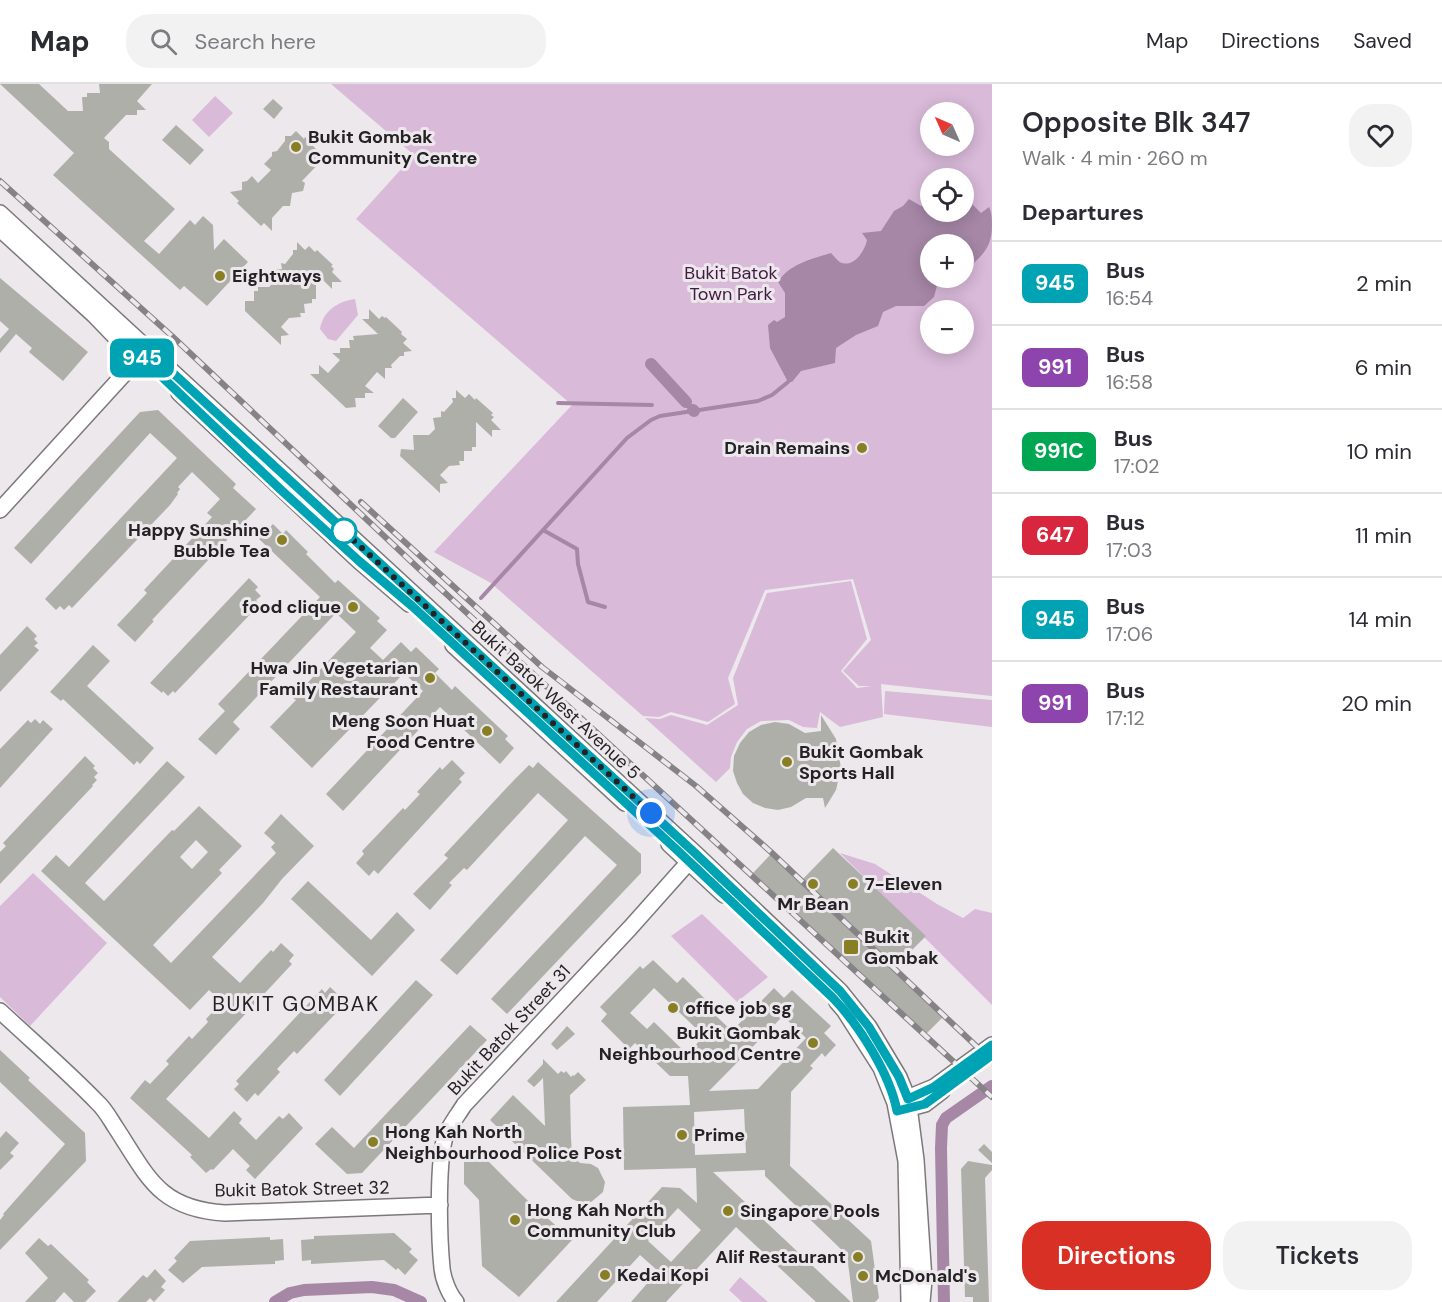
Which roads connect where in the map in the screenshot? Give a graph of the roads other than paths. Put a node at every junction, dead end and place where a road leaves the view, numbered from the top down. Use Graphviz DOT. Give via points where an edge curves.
graph roads {
  1 [pos="0,213"];
  2 [pos="0,229"];
  3 [pos="144,352"];
  4 [pos="0,510"];
  5 [pos="692,858"];
  6 [pos="0,1011"];
  7 [pos="992,1045"];
  8 [pos="992,1055"];
  9 [pos="902,1105"];
  10 [pos="440,1205"];
  11 [pos="456,1302"];
  12 [pos="909,1302"];
  13 [pos="922,1302"];
  1 -- 3 [label="street, Bukit Batok West Avenue 5"];
  2 -- 3 [label="street, Bukit Batok West Avenue 5" via="123,345"];
  3 -- 4 [label="street"];
  3 -- 5 [label="street, Bukit Batok West Avenue 5" via="359,561"];
  5 -- 9 [label="street, Bukit Batok West Avenue 5" via="853,1005 899,1077"];
  5 -- 10 [label="street, Bukit Batok Street 31" via="464,1105 445,1137"];
  6 -- 10 [label="street, Bukit Batok Street 32" via="99,1103 148,1179 181,1204 225,1213"];
  7 -- 9 [label="street"];
  8 -- 9 [label="street" via="925,1104"];
  9 -- 12 [label="street, Bukit Batok West Avenue 5"];
  9 -- 13 [label="street, Bukit Batok West Avenue 5" via="916,1160"];
  10 -- 11 [label="street, Bukit Batok Street 31" via="442,1269"];
}
